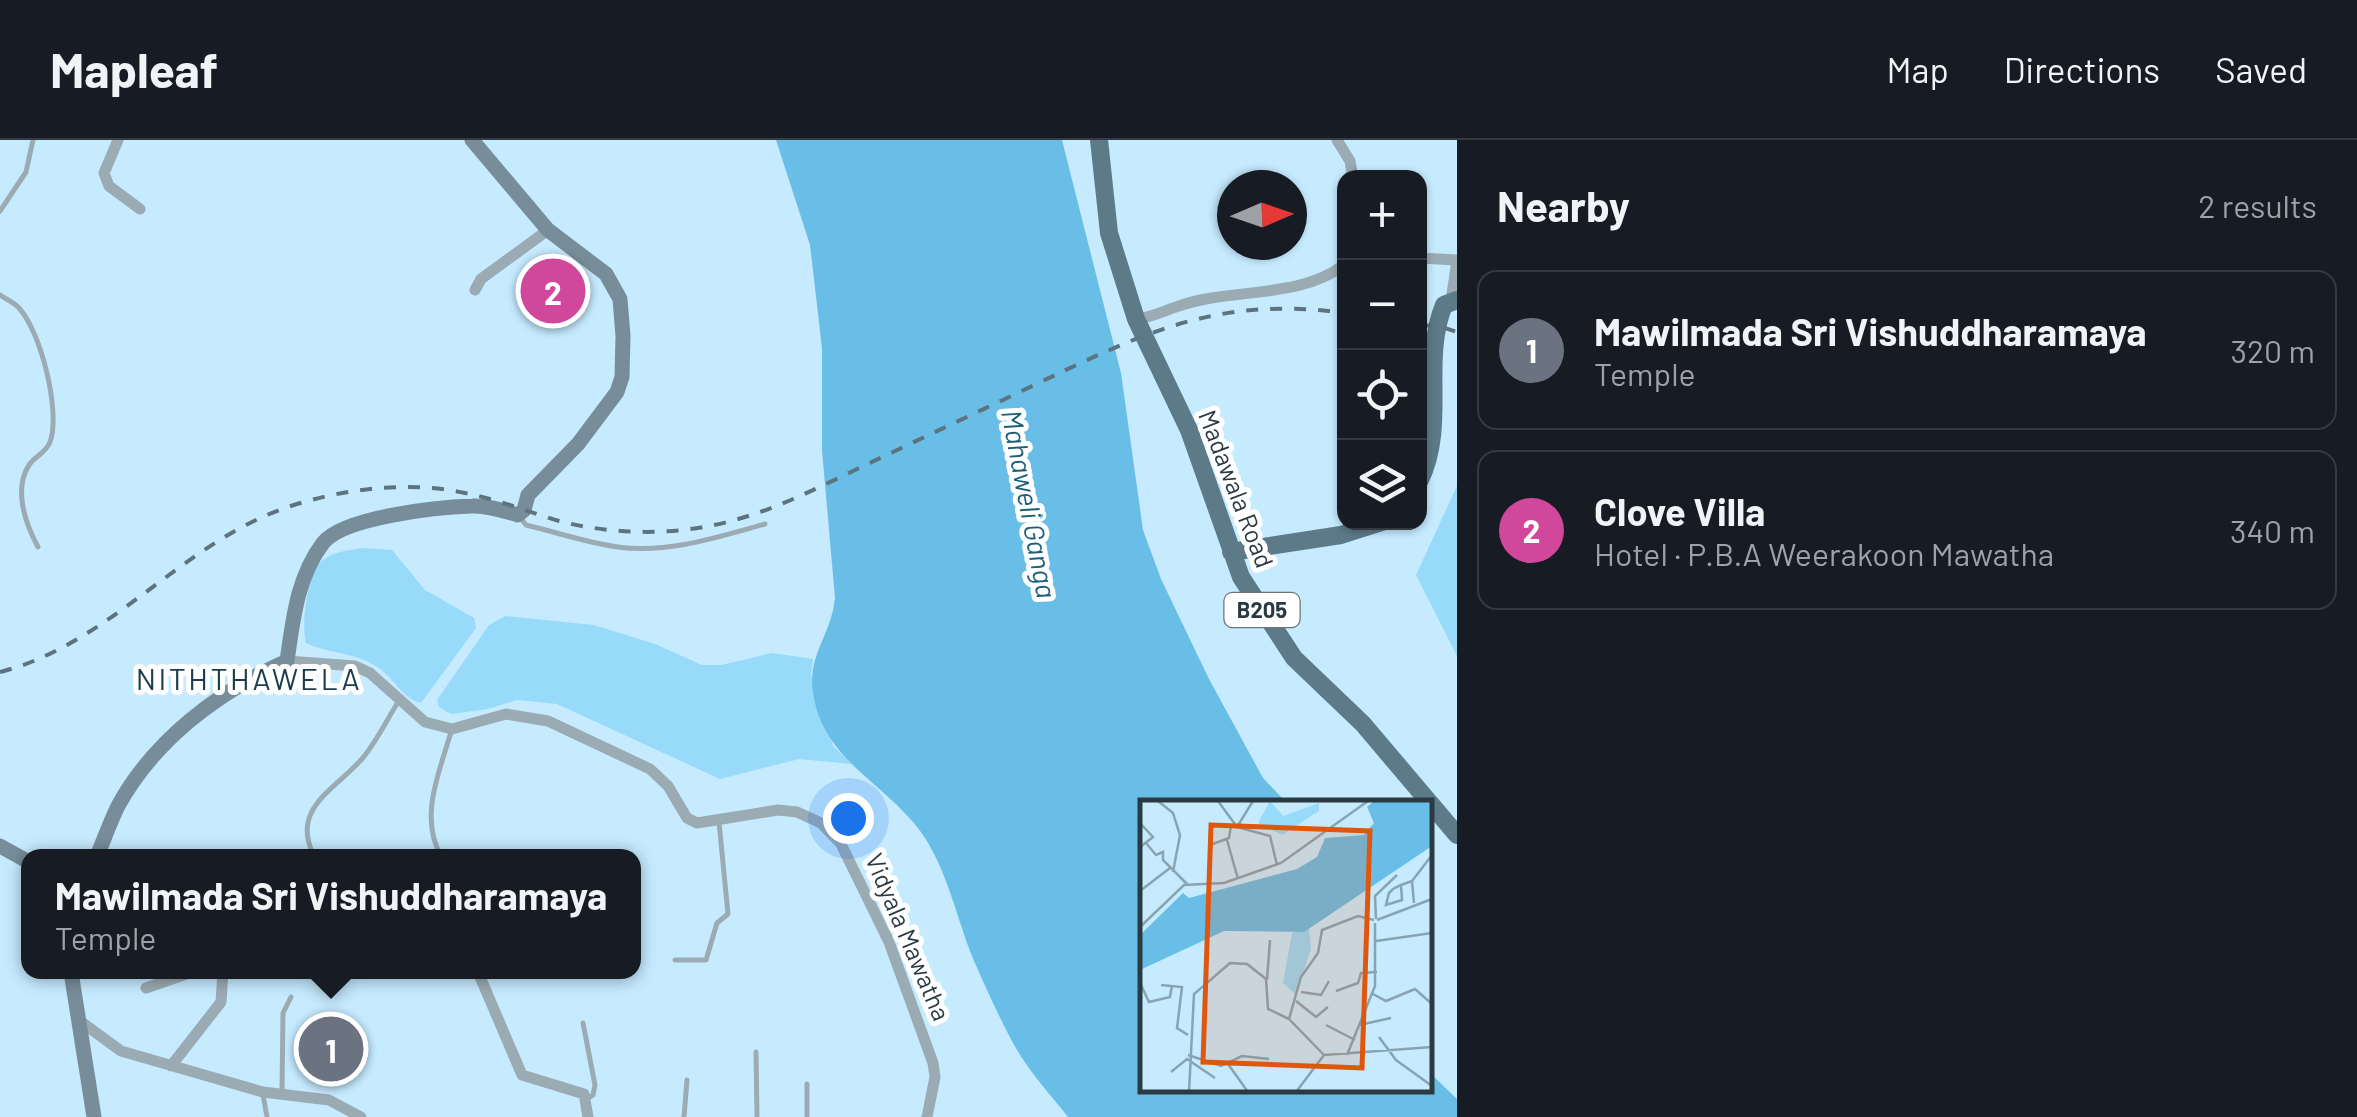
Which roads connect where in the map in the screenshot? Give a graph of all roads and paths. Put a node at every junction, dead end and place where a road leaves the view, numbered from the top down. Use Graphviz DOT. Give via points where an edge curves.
graph roads {
  1 [pos="32,140"];
  2 [pos="118,140"];
  3 [pos="472,140"];
  4 [pos="1098,140"];
  5 [pos="1337,140"];
  6 [pos="1352,170"];
  7 [pos="140,209"];
  8 [pos="0,211"];
  9 [pos="548,230"];
  10 [pos="1427,258"];
  11 [pos="1457,260"];
  12 [pos="1337,270"];
  13 [pos="475,290"];
  14 [pos="0,295"];
  15 [pos="1454,300"];
  16 [pos="1136,319"];
  17 [pos="1427,459"];
  18 [pos="518,515"];
  19 [pos="765,524"];
  20 [pos="1356,530"];
  21 [pos="38,547"];
  22 [pos="1231,552"];
  23 [pos="286,661"];
  24 [pos="400,699"];
  25 [pos="452,730"];
  26 [pos="1427,800"];
  27 [pos="1432,806"];
  28 [pos="720,822"];
  29 [pos="1457,836"];
  30 [pos="100,849"];
  31 [pos="310,849"];
  32 [pos="439,849"];
  33 [pos="675,960"];
  34 [pos="73,979"];
  35 [pos="172,979"];
  36 [pos="222,979"];
  37 [pos="481,979"];
  38 [pos="146,988"];
  39 [pos="290,997"];
  40 [pos="80,1021"];
  41 [pos="584,1023"];
  42 [pos="756,1052"];
  43 [pos="171,1066"];
  44 [pos="688,1080"];
  45 [pos="807,1084"];
  46 [pos="263,1092"];
  47 [pos="282,1094"];
  48 [pos="586,1099"];
  49 [pos="94,1117"];
  50 [pos="267,1117"];
  51 [pos="360,1117"];
  52 [pos="588,1117"];
  53 [pos="684,1117"];
  54 [pos="757,1117"];
  55 [pos="807,1117"];
  56 [pos="927,1117"];
  1 -- 8 [label="lane" via="26,172"];
  2 -- 7 [label="street" via="104,173 109,186"];
  3 -- 9 [label="street"];
  4 -- 16 [label="main road, Madawala Road / B205" via="1109,233"];
  5 -- 6 [label="street"];
  9 -- 13 [label="street"];
  9 -- 18 [label="street" via="615,284 622,376 588,431 528,495"];
  10 -- 11 [label="street"];
  11 -- 15 [label="street"];
  12 -- 16 [label="street" via="1305,283 1182,304"];
  14 -- 21 [label="lane" via="19,307 49,379 52,434 48,448 28,466 22,492 25,523"];
  15 -- 17 [label="main road" via="1440,318"];
  16 -- 22 [label="main road, Madawala Road / B205" via="1189,430"];
  18 -- 19 [label="lane" via="526,524 618,548 653,549"];
  18 -- 23 [label="street" via="476,506 340,528 311,562"];
  20 -- 22 [label="main road"];
  22 -- 26 [label="main road, Madawala Road / B205" via="1294,658 1363,724"];
  23 -- 24 [label="street" via="355,666"];
  23 -- 30 [label="street" via="232,689 162,747 119,805"];
  24 -- 25 [label="street" via="425,722"];
  24 -- 31 [label="lane" via="363,758 316,802 306,828"];
  25 -- 28 [label="street" via="506,714 548,721 650,769 688,818"];
  25 -- 32 [label="lane" via="432,796 431,830"];
  27 -- 29 [label="main road, Madawala Road / B205"];
  28 -- 33 [label="lane" via="728,914 716,923 706,960"];
  28 -- 56 [label="street, Vidyala Mawatha" via="797,812 842,844 889,942 932,1063 936,1077"];
  34 -- 40 [label="street"];
  35 -- 38 [label="street"];
  36 -- 43 [label="street" via="220,1002"];
  37 -- 48 [label="street" via="522,1075"];
  39 -- 47 [label="lane" via="283,1014"];
  40 -- 43 [label="street" via="121,1051"];
  40 -- 49 [label="street"];
  41 -- 48 [label="lane" via="595,1086"];
  42 -- 54 [label="lane"];
  43 -- 46 [label="street"];
  44 -- 53 [label="lane"];
  45 -- 55 [label="lane"];
  46 -- 47 [label="street"];
  46 -- 50 [label="lane"];
  47 -- 51 [label="street" via="329,1100"];
  48 -- 52 [label="street"];
}
